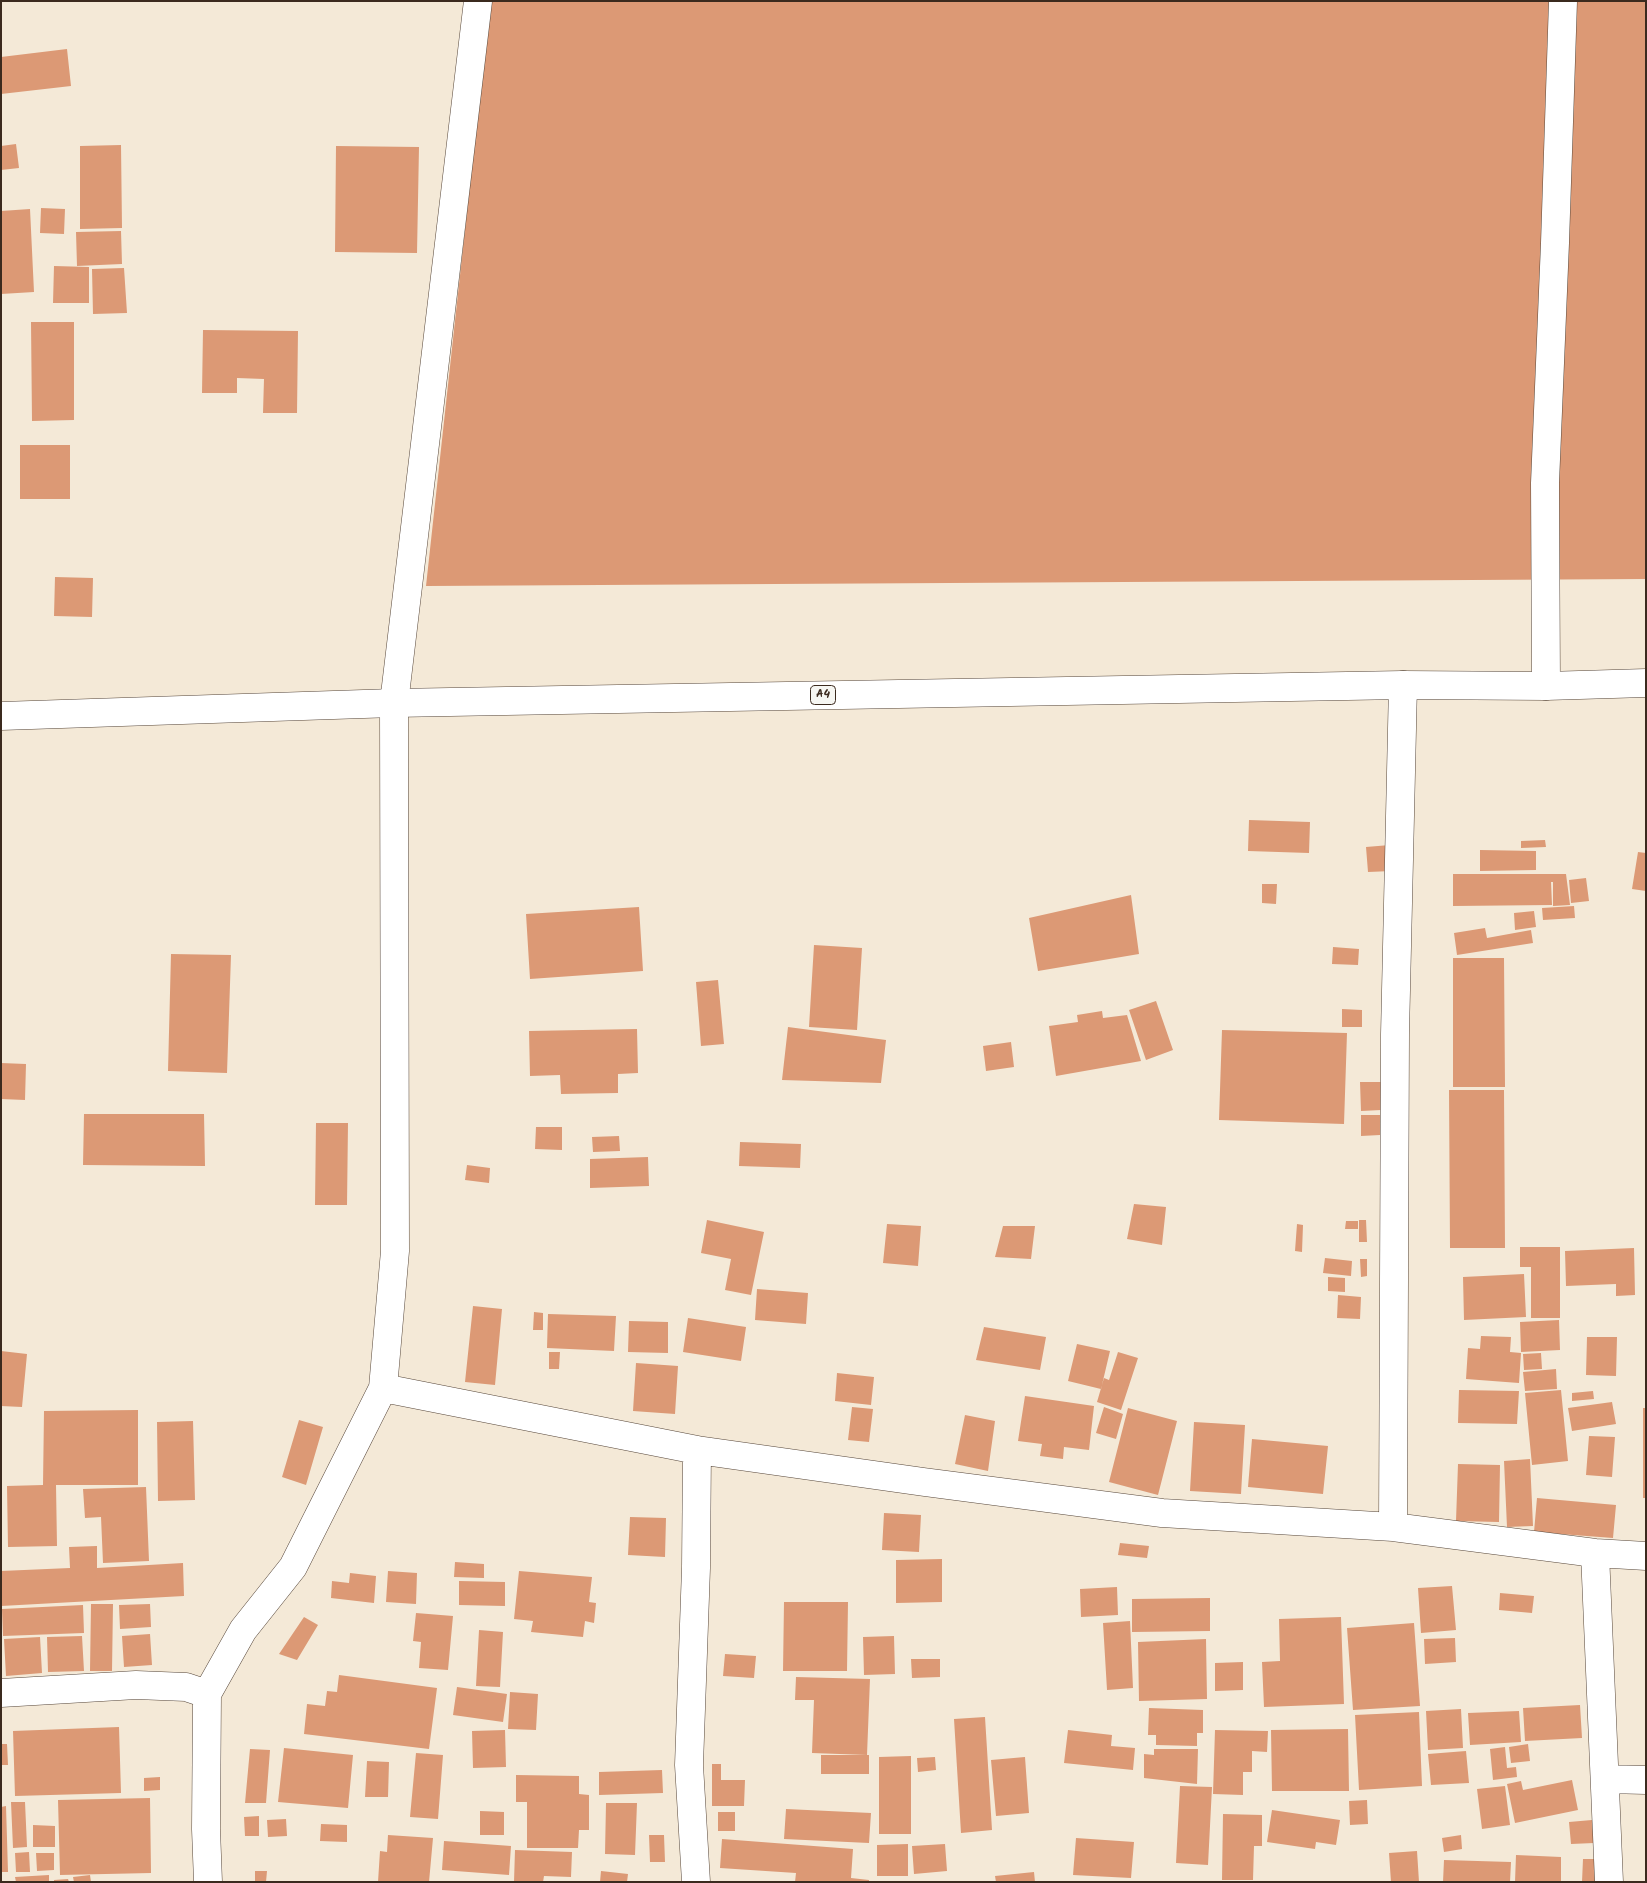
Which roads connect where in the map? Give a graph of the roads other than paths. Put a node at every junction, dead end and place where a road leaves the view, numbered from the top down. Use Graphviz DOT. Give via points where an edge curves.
graph roads {
  1 [pos="478,1"];
  2 [pos="1563,1"];
  3 [pos="1646,683"];
  4 [pos="1403,685"];
  5 [pos="1546,686"];
  6 [pos="394,703"];
  7 [pos="1,716"];
  8 [pos="383,1388"];
  9 [pos="696,1450"];
  10 [pos="1393,1527"];
  11 [pos="1595,1552"];
  12 [pos="1646,1556"];
  13 [pos="1,1693"];
  14 [pos="207,1694"];
  15 [pos="1606,1779"];
  16 [pos="1646,1780"];
  17 [pos="208,1882"];
  18 [pos="696,1882"];
  19 [pos="1609,1882"];
  1 -- 6 [label="main road"];
  2 -- 5 [label="main road" via="1545,483"];
  3 -- 5 [label="main road, A4"];
  4 -- 5 [label="main road, A4"];
  4 -- 6 [label="main road, A4"];
  4 -- 10 [label="main road" via="1395,1044"];
  6 -- 7 [label="main road, A4"];
  6 -- 8 [label="main road" via="395,1251"];
  8 -- 9 [label="main road"];
  8 -- 14 [label="main road" via="293,1567 243,1630"];
  9 -- 10 [label="main road" via="1162,1513"];
  9 -- 18 [label="main road" via="696,1568 689,1765"];
  10 -- 11 [label="main road"];
  11 -- 12 [label="main road"];
  11 -- 15 [label="main road"];
  13 -- 14 [label="main road" via="136,1685 186,1687"];
  14 -- 17 [label="main road"];
  15 -- 16 [label="main road"];
  15 -- 19 [label="main road"];
}
